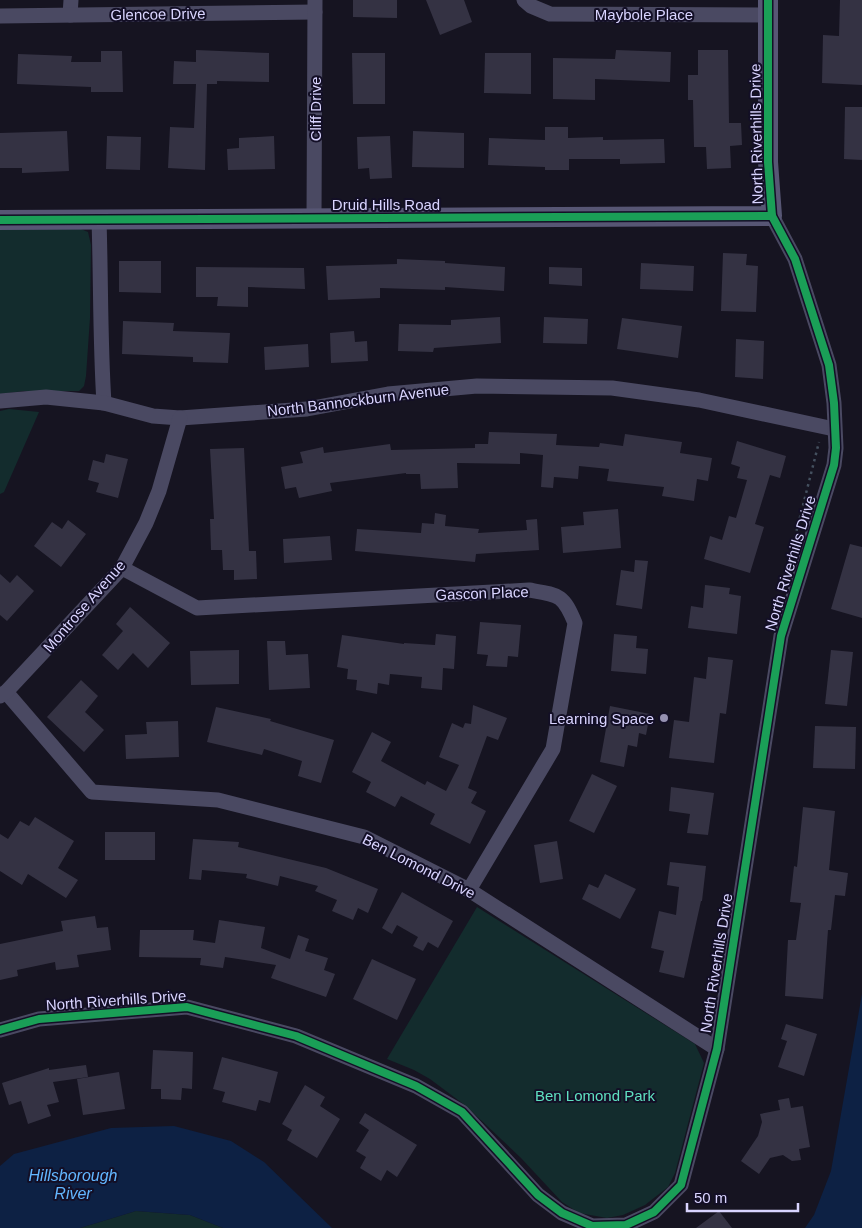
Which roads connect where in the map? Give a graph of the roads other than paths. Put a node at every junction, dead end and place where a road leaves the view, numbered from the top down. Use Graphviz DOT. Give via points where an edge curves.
graph roads {
  1 [pos="71,0"];
  2 [pos="524,0"];
  3 [pos="315,6"];
  4 [pos="768,7"];
  5 [pos="70,15"];
  6 [pos="0,16"];
  7 [pos="772,216"];
  8 [pos="314,218"];
  9 [pos="0,220"];
  10 [pos="99,220"];
  11 [pos="0,401"];
  12 [pos="104,403"];
  13 [pos="180,418"];
  14 [pos="834,429"];
  15 [pos="122,568"];
  16 [pos="3,694"];
  17 [pos="469,890"];
  18 [pos="0,1030"];
  19 [pos="717,1049"];
  1 -- 5 [label="street"];
  2 -- 4 [label="street, Maybole Place" via="550,14"];
  3 -- 5 [label="street, Glencoe Drive"];
  3 -- 8 [label="street, Cliff Drive"];
  4 -- 7 [label="street, North Riverhills Drive" via="768,162"];
  5 -- 6 [label="street, Glencoe Drive"];
  7 -- 8 [label="street, Druid Hills Road"];
  7 -- 14 [label="street, North Riverhills Drive" via="795,259 829,366"];
  8 -- 10 [label="street, Druid Hills Road"];
  9 -- 10 [label="street, Druid Hills Road"];
  10 -- 12 [label="street" via="100,351"];
  11 -- 12 [label="street, North Bannockburn Avenue" via="46,397"];
  12 -- 13 [label="street, North Bannockburn Avenue" via="153,416"];
  13 -- 14 [label="street, North Bannockburn Avenue" via="307,409 388,394 467,387 566,387 612,388 699,400"];
  13 -- 15 [label="street, Montrose Avenue" via="159,491"];
  14 -- 19 [label="street, North Riverhills Drive" via="834,465 781,636"];
  15 -- 16 [label="street, Montrose Avenue"];
  15 -- 17 [label="street, Gascon Place" via="197,608 529,590 554,594 567,605 575,623 553,749"];
  16 -- 17 [label="street, Ben Lomond Drive" via="92,792 218,800 355,834"];
  17 -- 19 [label="street, Ben Lomond Drive"];
  18 -- 19 [label="street, North Riverhills Drive" via="39,1019 187,1007 296,1036 416,1086 462,1112 538,1194 562,1213 592,1226 626,1225 654,1212 681,1185"];
}
